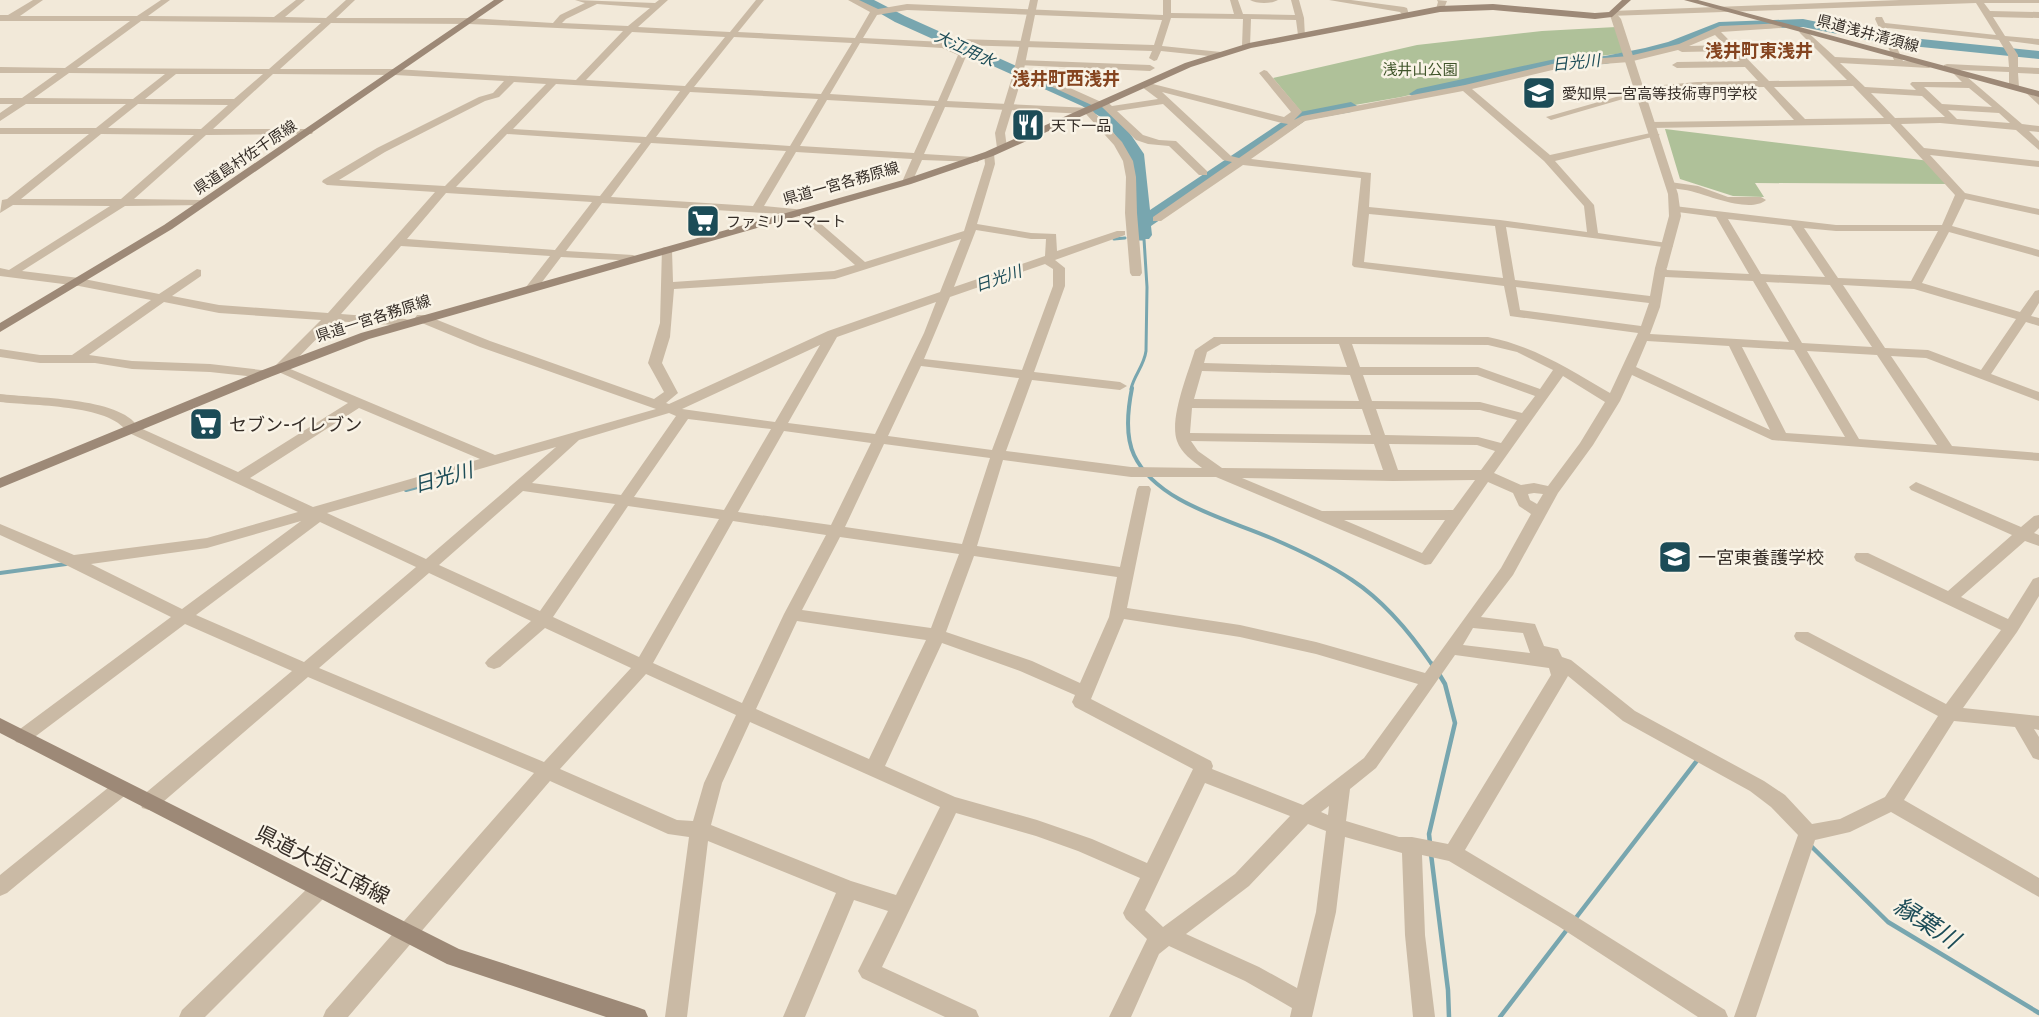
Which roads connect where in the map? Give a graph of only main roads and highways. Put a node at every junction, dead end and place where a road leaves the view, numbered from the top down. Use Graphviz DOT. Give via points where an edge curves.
graph roads {
  1 [pos="500,0"];
  2 [pos="1627,0"];
  3 [pos="1688,0"];
  4 [pos="1441,4"];
  5 [pos="1404,8"];
  6 [pos="1898,60"];
  7 [pos="1934,66"];
  8 [pos="2034,93"];
  9 [pos="0,328"];
  10 [pos="0,483"];
  11 [pos="0,725"];
  12 [pos="637,1017"];
  1 -- 9 [label="main road, 県道島村佐千原線" via="203,203"];
  2 -- 4 [label="main road, 県道一宮各務原線" via="1612,14 1585,16"];
  3 -- 6 [label="main road, 県道浅井清須線"];
  4 -- 5 [label="main road, 県道一宮各務原線"];
  5 -- 10 [label="main road, 県道一宮各務原線" via="1218,54 989,154 908,182 405,323 265,374"];
  7 -- 8 [label="main road, 県道浅井清須線"];
  11 -- 12 [label="main road, 県道大垣江南線" via="454,957"];
}
